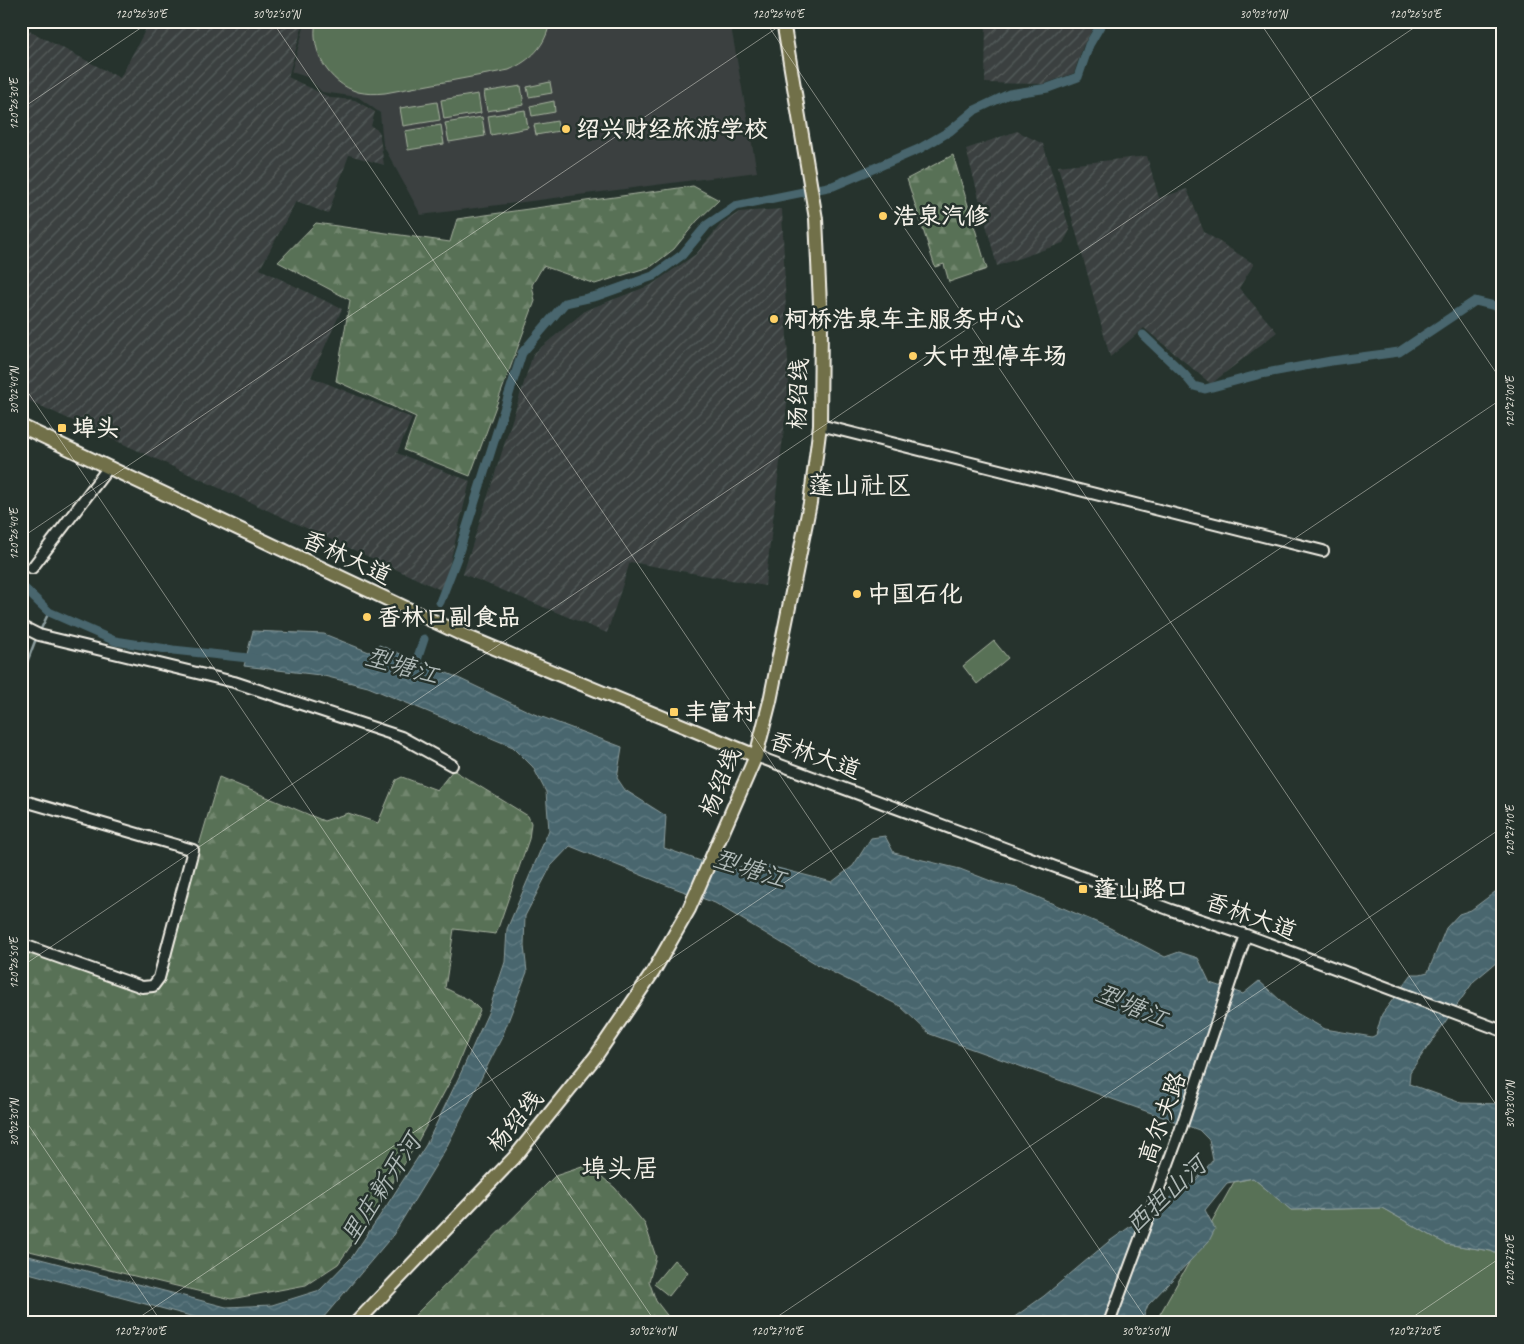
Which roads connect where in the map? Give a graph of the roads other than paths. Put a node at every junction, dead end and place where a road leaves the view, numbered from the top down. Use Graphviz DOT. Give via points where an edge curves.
graph roads {
  1 [pos="783,21"];
  2 [pos="820,425"];
  3 [pos="21,426"];
  4 [pos="109,467"];
  5 [pos="1323,551"];
  6 [pos="32,568"];
  7 [pos="21,626"];
  8 [pos="756,756"];
  9 [pos="452,765"];
  10 [pos="21,800"];
  11 [pos="1246,935"];
  12 [pos="21,944"];
  13 [pos="1503,1031"];
  14 [pos="356,1323"];
  15 [pos="1109,1323"];
  1 -- 2 [label="main road, 杨绍线" via="816,219 821,326"];
  2 -- 5 [label="street"];
  2 -- 8 [label="main road, 杨绍线" via="810,503"];
  3 -- 4 [label="main road, 香林大道"];
  4 -- 6 [label="street"];
  4 -- 8 [label="main road, 香林大道" via="463,635"];
  7 -- 9 [label="street" via="37,634 234,682 401,737"];
  8 -- 11 [label="street, 香林大道"];
  8 -- 14 [label="main road, 杨绍线" via="689,908 653,972 596,1056 514,1158"];
  10 -- 12 [label="street" via="193,850 160,978 153,986 142,987"];
  11 -- 13 [label="street, 香林大道"];
  11 -- 15 [label="street, 高尔夫路" via="1179,1134"];
}
